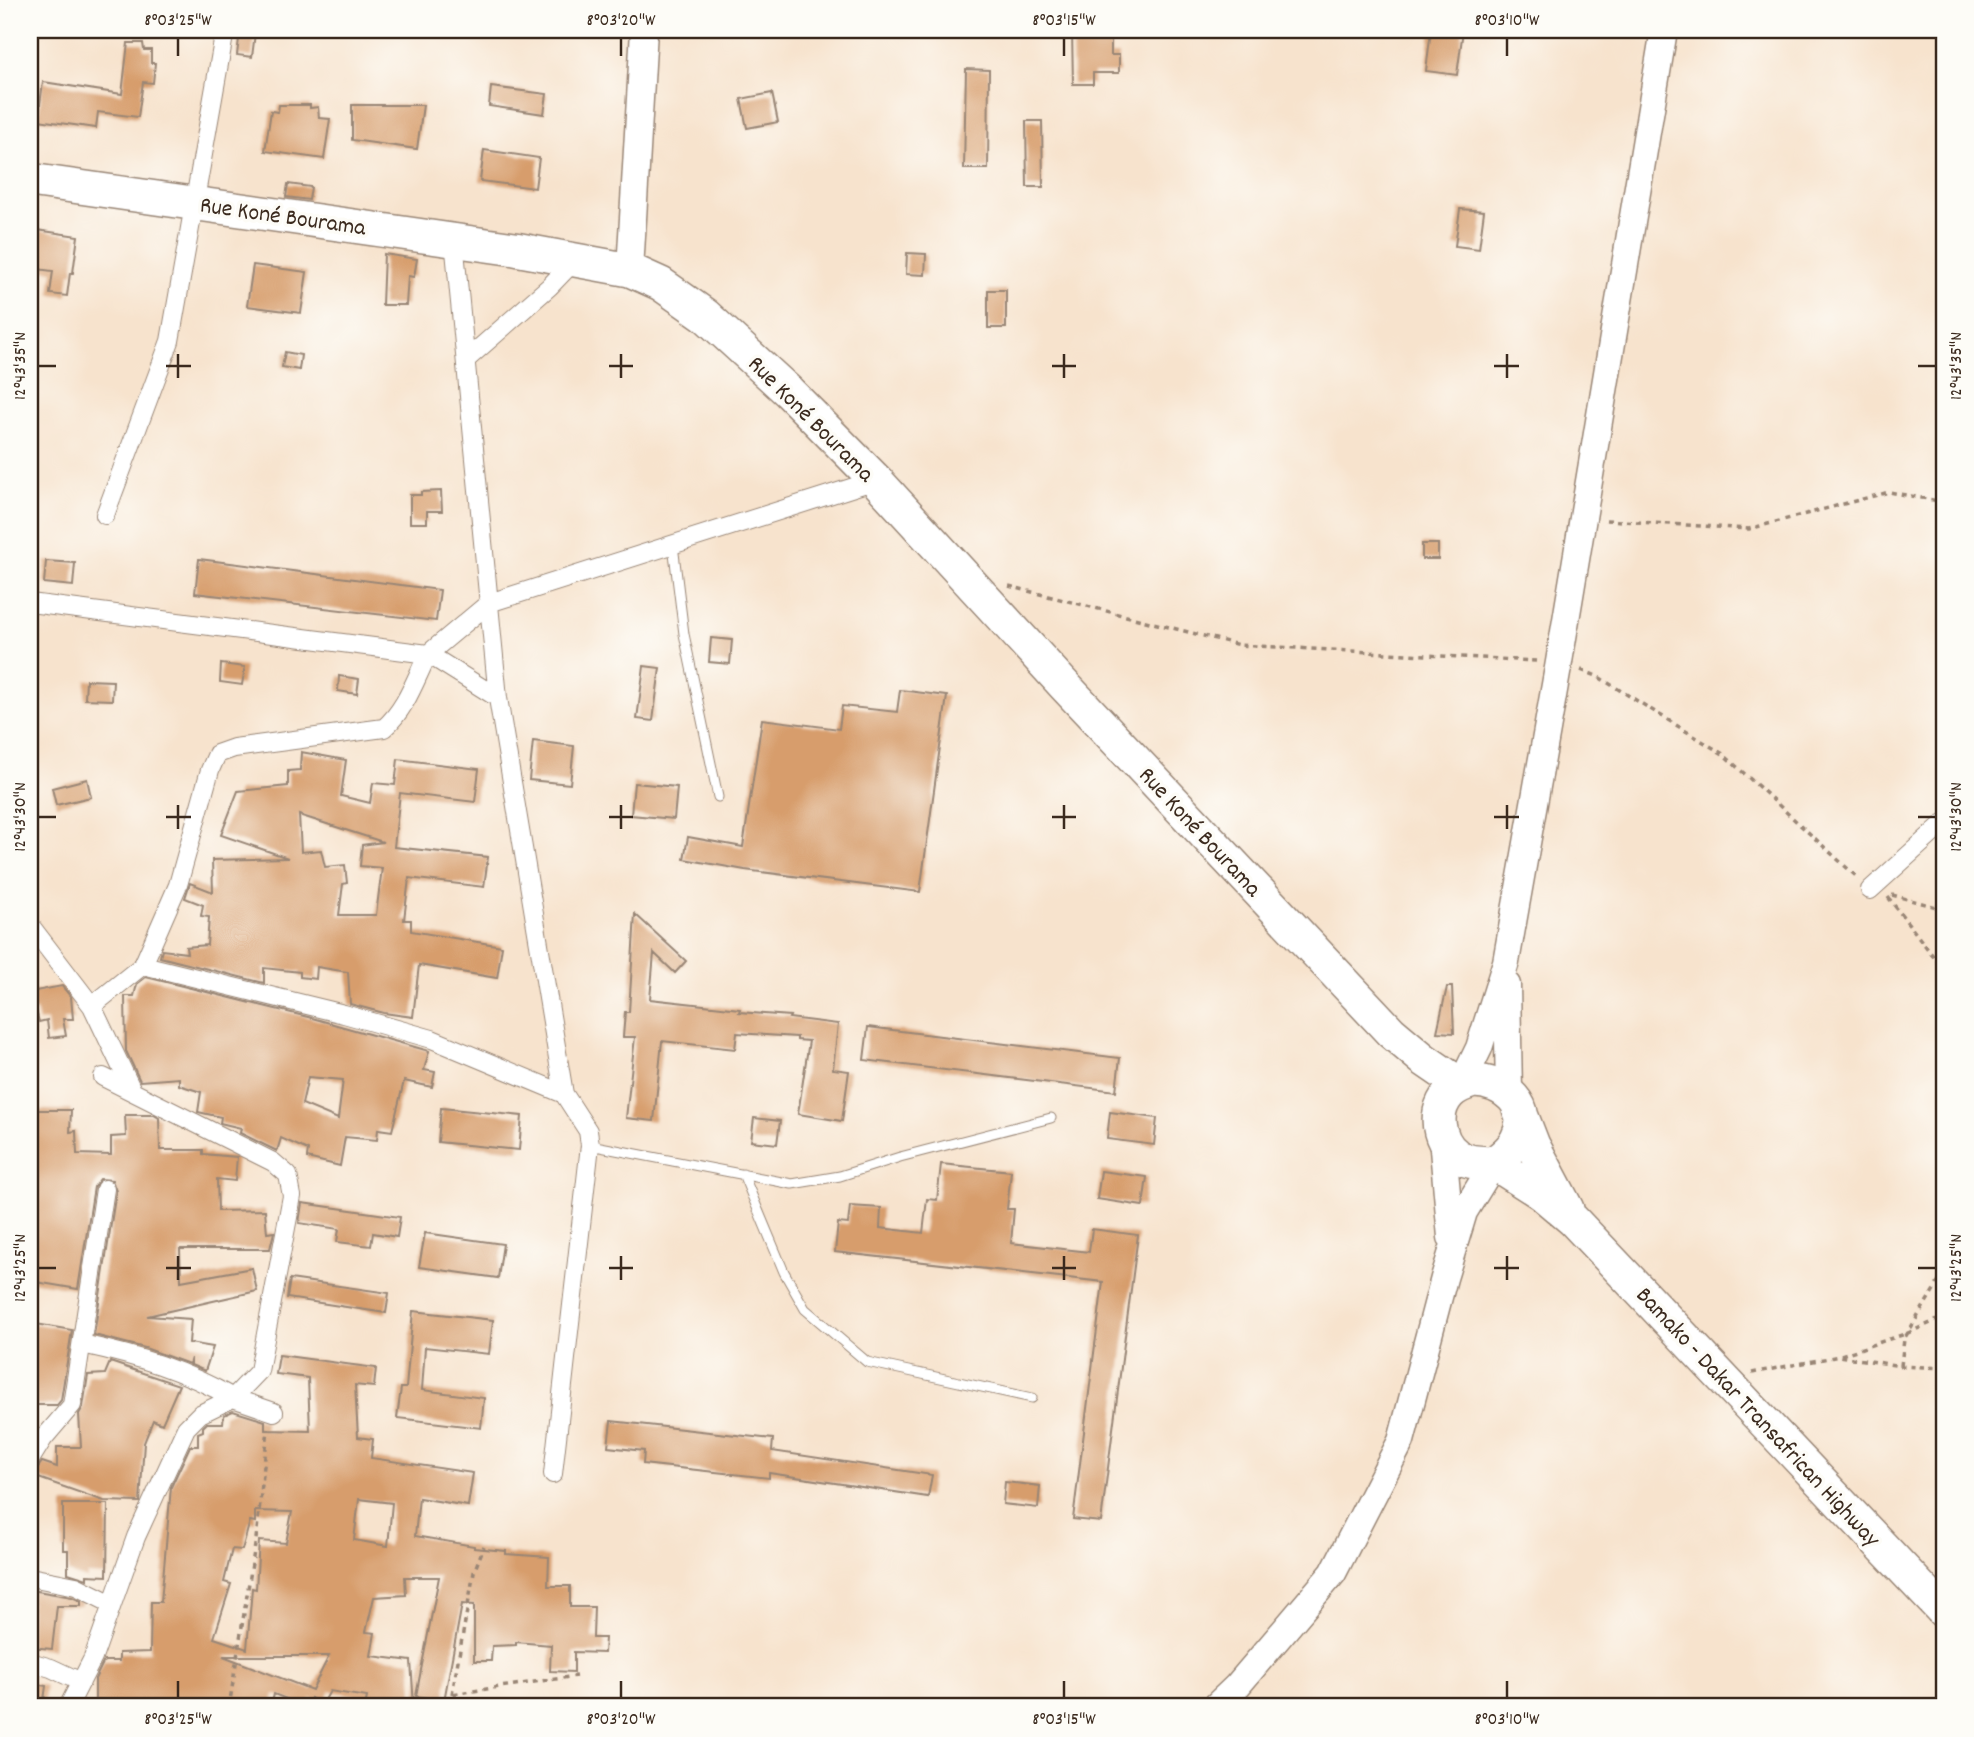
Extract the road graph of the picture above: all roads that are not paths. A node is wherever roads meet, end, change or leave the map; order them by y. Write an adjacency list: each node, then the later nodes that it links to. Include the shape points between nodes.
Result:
1 (225, 30): 5 (street)
2 (644, 30): 8 (main road)
3 (1664, 30): 21 (main road)
4 (30, 180): 5 (highway, Rue Koné Bourama)
5 (195, 202): 6 (highway, Rue Koné Bourama); 11 (street, via 170,341)
6 (454, 240): 7 (highway, Rue Koné Bourama); 9 (street)
7 (575, 260): 8 (highway, Rue Koné Bourama); 9 (street)
8 (630, 270): 10 (highway, Rue Koné Bourama, via 705,315)
9 (467, 359): 14 (street)
10 (876, 480): 12 (street); 24 (highway, Rue Koné Bourama)
11 (105, 515)
12 (673, 545): 14 (street); 17 (lane, via 684,634)
13 (30, 603): 15 (street)
14 (489, 603): 15 (street); 16 (street)
15 (428, 654): 16 (street); 22 (street, via 402,708 384,728 217,754 178,885)
16 (498, 698): 28 (street)
17 (718, 797)
18 (1944, 823): 19 (street)
19 (1870, 890)
20 (30, 925): 23 (street)
21 (1506, 962): 26 (main road, via 1479,1048); 29 (main road)
22 (143, 965): 23 (street); 28 (street, via 432,1039)
23 (92, 1006): 27 (street)
24 (1391, 1032): 26 (highway, Rue Koné Bourama); 31 (highway, Rue Koné Bourama, via 1424,1091)
25 (103, 1077): 27 (street)
26 (1461, 1085): 29 (highway, via 1486,1081 1499,1085); 31 (highway, via 1448,1094 1441,1108)
27 (132, 1093): 39 (street, via 273,1162 288,1175 292,1196 259,1371)
28 (564, 1094): 32 (street, via 588,1131)
29 (1513, 1098): 33 (highway, via 1522,1120 1518,1137 1509,1152); 36 (highway, Bamako - Dakar Transafrican Highway)
30 (1051, 1118): 34 (lane, via 840,1176 792,1184)
31 (1442, 1138): 33 (highway, via 1464,1159); 37 (main road)
32 (590, 1145): 34 (lane); 43 (street)
33 (1494, 1163): 36 (highway, Bamako - Dakar Transafrican Highway); 37 (main road, via 1464,1212)
34 (743, 1174): 40 (lane, via 784,1272 805,1309 867,1362)
35 (105, 1189): 38 (street)
36 (1573, 1220): 46 (highway, Bamako - Dakar Transafrican Highway)
37 (1452, 1250): 50 (main road, via 1401,1441 1339,1561)
38 (82, 1344): 39 (street, via 200,1379); 42 (street, via 72,1405)
39 (233, 1398): 41 (street); 45 (street, via 200,1414 186,1428 136,1537)
40 (1032, 1398)
41 (274, 1412)
42 (30, 1460)
43 (553, 1474)
44 (30, 1577): 45 (street, via 76,1586)
45 (112, 1604): 48 (street)
46 (1944, 1612)
47 (30, 1662): 48 (street)
48 (81, 1682): 49 (street)
49 (68, 1707)
50 (1215, 1707)

